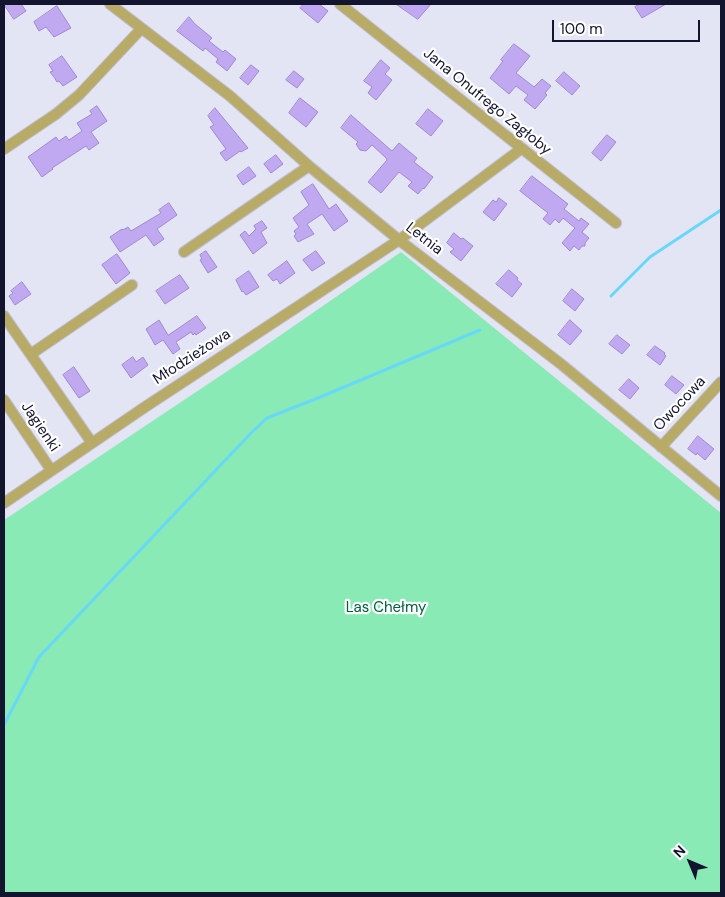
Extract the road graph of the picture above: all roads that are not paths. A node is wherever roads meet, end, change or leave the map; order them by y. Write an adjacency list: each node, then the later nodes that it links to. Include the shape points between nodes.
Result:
1 (110, 4): 3 (street, Letnia)
2 (340, 4): 5 (street, Jana Onufrego Zagłoby)
3 (140, 29): 4 (street, via 80,95); 6 (street, Letnia, via 230,96)
4 (4, 149)
5 (522, 149): 7 (street, Jana Onufrego Zagłoby); 8 (street, Młodzieżowa)
6 (309, 166): 8 (street, Letnia); 9 (street)
7 (616, 224)
8 (399, 240): 15 (street, Młodzieżowa); 16 (street, Letnia, via 561,364)
9 (184, 252)
10 (132, 285): 12 (street)
11 (4, 316): 12 (street)
12 (31, 354): 15 (street)
13 (721, 382): 16 (street, Owocowa)
14 (4, 400): 17 (street, Jagienki)
15 (92, 443): 17 (street, Młodzieżowa)
16 (661, 447): 18 (street, Letnia)
17 (51, 470): 19 (street, Młodzieżowa)
18 (721, 496)
19 (4, 503)

